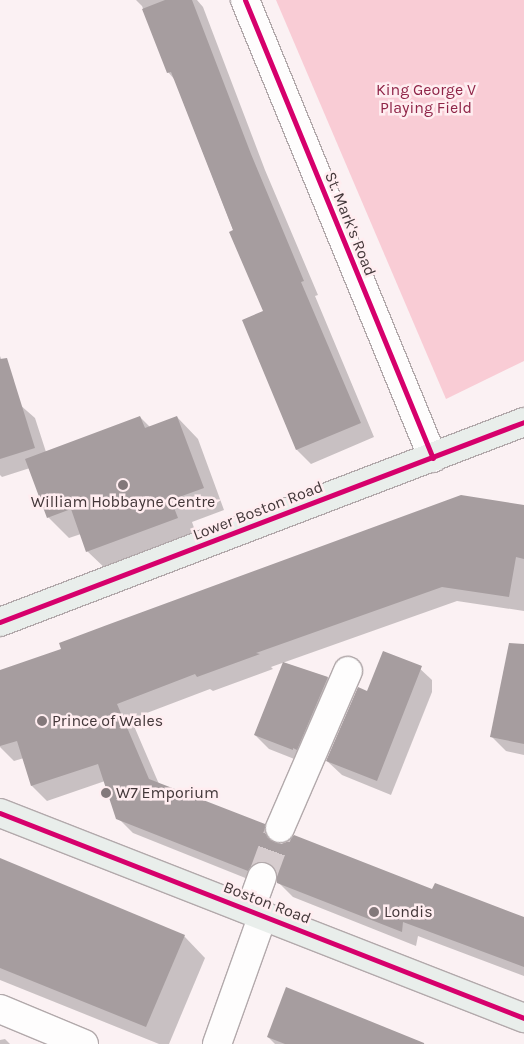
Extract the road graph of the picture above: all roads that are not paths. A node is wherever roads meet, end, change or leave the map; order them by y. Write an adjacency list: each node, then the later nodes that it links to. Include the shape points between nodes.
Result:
1 (245, 0): 3 (street, St. Mark's Road)
2 (524, 422): 3 (main road, Lower Boston Road)
3 (433, 458): 4 (main road, Lower Boston Road)
4 (0, 622)
5 (348, 671): 7 (street)
6 (0, 813): 9 (main road, Boston Road)
7 (280, 828)
8 (262, 877): 9 (street)
9 (256, 913): 11 (main road, Boston Road); 13 (street)
10 (0, 1009): 12 (street)
11 (524, 1018)
12 (84, 1044)
13 (217, 1044)

